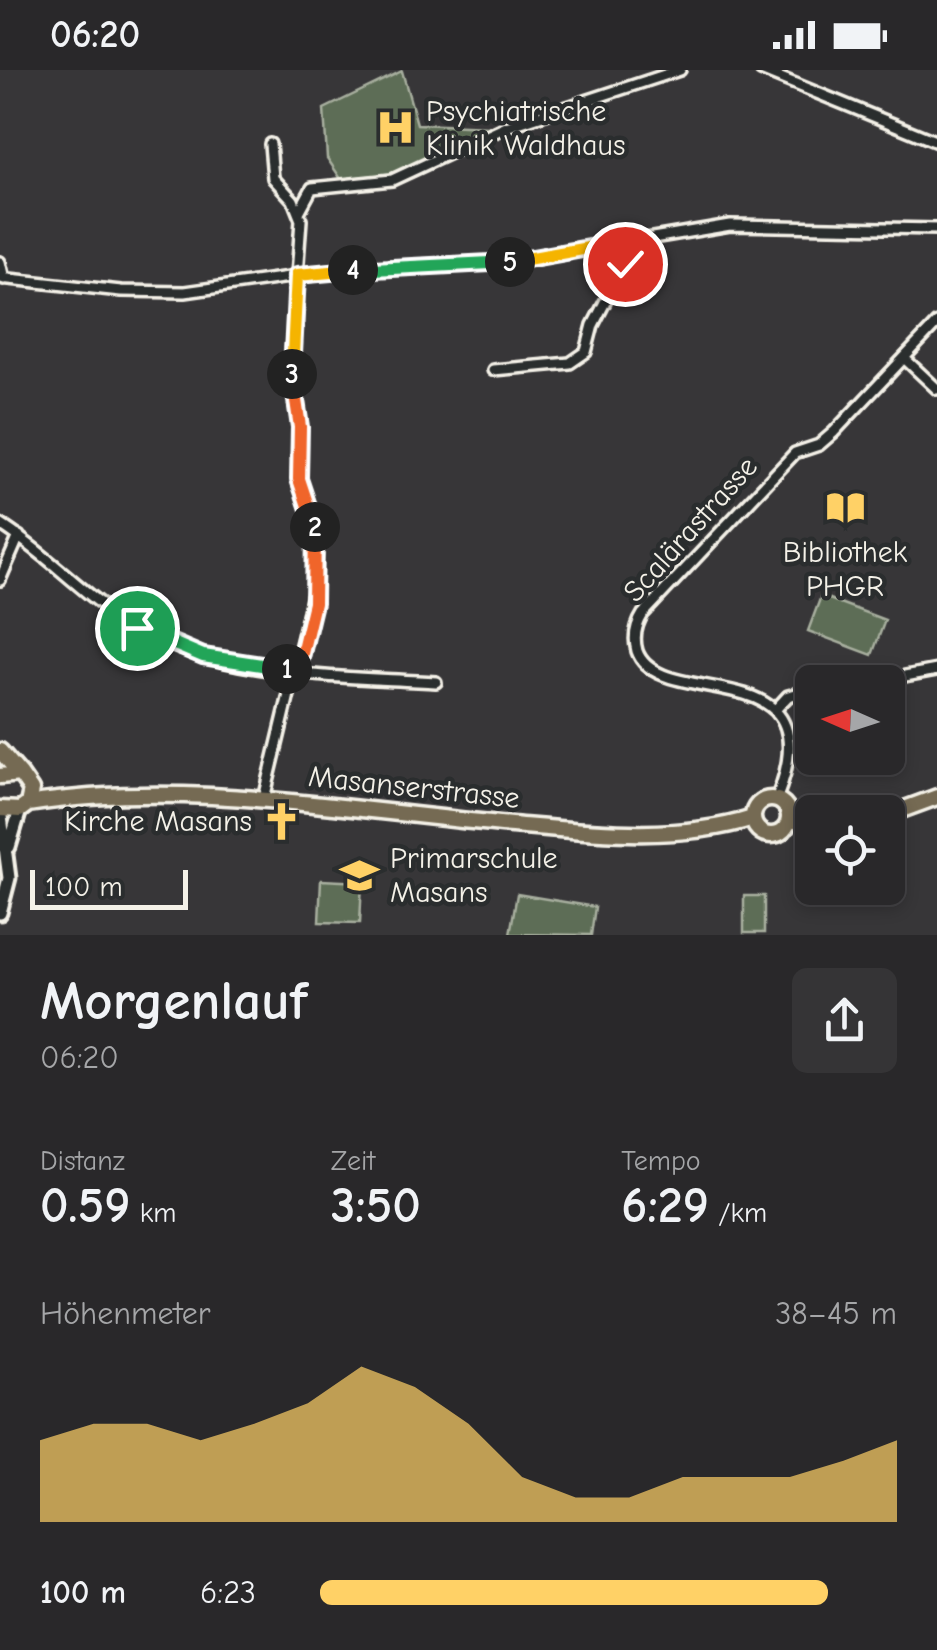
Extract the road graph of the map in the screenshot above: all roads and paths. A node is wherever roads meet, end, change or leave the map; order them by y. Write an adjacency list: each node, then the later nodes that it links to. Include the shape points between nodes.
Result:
1 (680, 70): 5 (street, via 506,127 406,175 312,188)
2 (761, 70): 3 (street)
3 (937, 142)
4 (270, 144): 5 (street, via 273,178)
5 (299, 212): 9 (street)
6 (937, 229): 7 (street, via 753,224)
7 (622, 242): 9 (street, via 510,262); 13 (street, via 625,264 579,359)
8 (0, 262): 10 (street)
9 (297, 275): 10 (street, via 170,292); 18 (street, via 290,354 299,479 318,552)
10 (2, 279)
11 (937, 324): 12 (street, Scalärastrasse)
12 (904, 358): 14 (street); 23 (street, Scalärastrasse, via 834,432 795,453 636,629 638,655 656,672 753,696)
13 (493, 370)
14 (937, 389)
15 (0, 524): 16 (street)
16 (19, 536): 17 (street); 18 (street, via 106,608 169,644 235,663)
17 (0, 580)
18 (298, 670): 21 (street); 30 (street)
19 (937, 670): 20 (street)
20 (905, 676)
21 (436, 682)
22 (795, 694): 23 (street)
23 (775, 710): 31 (street, via 786,740)
24 (0, 751): 27 (main road)
25 (0, 765): 26 (main road)
26 (0, 775): 27 (main road)
27 (25, 780): 28 (main road, Masanserstrasse); 32 (main road)
28 (66, 795): 30 (main road, Masanserstrasse); 32 (main road, Masanserstrasse)
29 (937, 797): 34 (main road)
30 (264, 800): 35 (main road, Masanserstrasse, via 560,829 701,830)
31 (776, 800): 35 (main road, via 760,803); 36 (main road)
32 (24, 807): 33 (main road, Masanserstrasse); 38 (street)
33 (0, 809): 38 (street)
34 (905, 809)
35 (754, 818): 36 (main road, via 768,835 779,834)
36 (789, 820): 37 (main road)
37 (795, 821)
38 (4, 847): 39 (street, via 8,892)
39 (0, 912)

